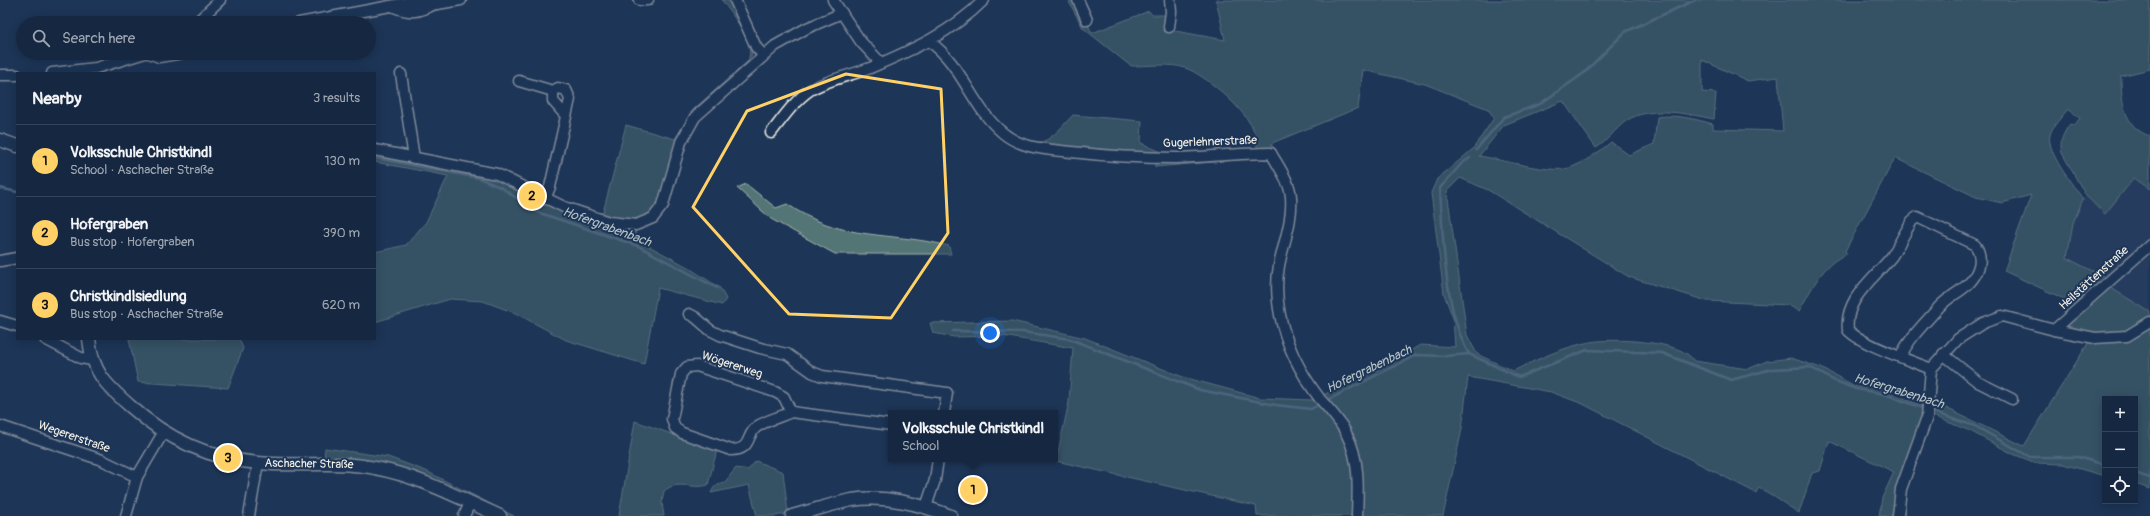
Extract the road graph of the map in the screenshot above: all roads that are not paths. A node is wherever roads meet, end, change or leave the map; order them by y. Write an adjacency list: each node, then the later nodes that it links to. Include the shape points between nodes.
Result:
1 (220, 0): 11 (street)
2 (461, 0): 12 (street, via 437,4 419,11 410,12 394,7)
3 (639, 0): 4 (street)
4 (648, 0)
5 (734, 0): 16 (street, via 756,47)
6 (833, 0): 10 (street)
7 (984, 0): 15 (street, via 965,18)
8 (1078, 0): 13 (street)
9 (1170, 0): 14 (street)
10 (842, 13): 16 (street, via 790,36); 18 (street, via 861,42)
11 (203, 16)
12 (331, 16)
13 (1087, 20)
14 (1169, 27)
15 (930, 42): 18 (street); 63 (street, Gugerlehnerstraße, via 948,56 991,122 1010,138 1029,147 1178,158 1271,153 1291,197 1288,231 1278,267 1277,291 1280,314 1286,339 1296,361 1340,423 1352,446 1357,477)
16 (763, 55): 31 (street, via 695,117 676,156 663,205 653,218 636,225 616,224)
17 (122, 60): 19 (street, via 96,68)
18 (880, 62): 26 (street, via 808,92)
19 (61, 72)
20 (401, 74): 30 (street)
21 (16, 75): 22 (street)
22 (0, 76)
23 (519, 81): 24 (street)
24 (553, 91): 25 (street, via 553,101); 25 (street, via 562,88 569,94)
25 (566, 116): 31 (street)
26 (771, 133)
27 (0, 140): 28 (street)
28 (16, 146)
29 (376, 150): 30 (street)
30 (414, 158): 31 (street, via 498,174)
31 (545, 199)
32 (2150, 245): 39 (street, Heilstättenstraße)
33 (16, 258): 34 (street)
34 (0, 261)
35 (689, 314): 47 (street, Wögererweg, via 720,335 788,354 812,372 822,376 947,393)
36 (0, 320): 38 (street)
37 (2150, 322): 39 (street, via 2127,336 2095,338)
38 (16, 326)
39 (2054, 330): 42 (street, via 2013,317 1996,317 1976,327)
40 (47, 340): 44 (street, via 81,358)
41 (89, 340): 44 (street)
42 (1943, 354): 45 (street); 46 (street, via 1978,382)
43 (1901, 356): 43 (street, via 1855,337 1848,330 1848,326 1856,296 1892,255 1917,217 1975,245 1980,254 1980,261 1970,283 1940,306 1907,345); 45 (street)
44 (92, 360): 51 (street, Aschacher Straße, via 100,375 120,397)
45 (1931, 369): 64 (street, via 1927,417 1901,489)
46 (2012, 399)
47 (944, 410)
48 (791, 412): 48 (street, Wögererweg, via 784,397 775,392 697,366 687,367 681,374 672,419 675,428 682,433 731,450 739,450 745,446 758,426); 49 (street)
49 (888, 425)
50 (0, 426): 54 (street, Wegererstraße, via 102,460)
51 (163, 433): 53 (street, Aschacher Straße, via 202,451); 54 (street)
52 (938, 462): 56 (street)
53 (258, 463): 55 (street, Aschacher Straße, via 329,463 376,468 409,477); 58 (street)
54 (137, 477): 57 (street)
55 (470, 503): 59 (street); 60 (street, Aschacher Straße)
56 (926, 507): 61 (street, via 865,499 839,503); 62 (street)
57 (126, 516)
58 (250, 516)
59 (464, 516)
60 (500, 516)
61 (792, 516)
62 (951, 516)
63 (1357, 516)
64 (1898, 516)

